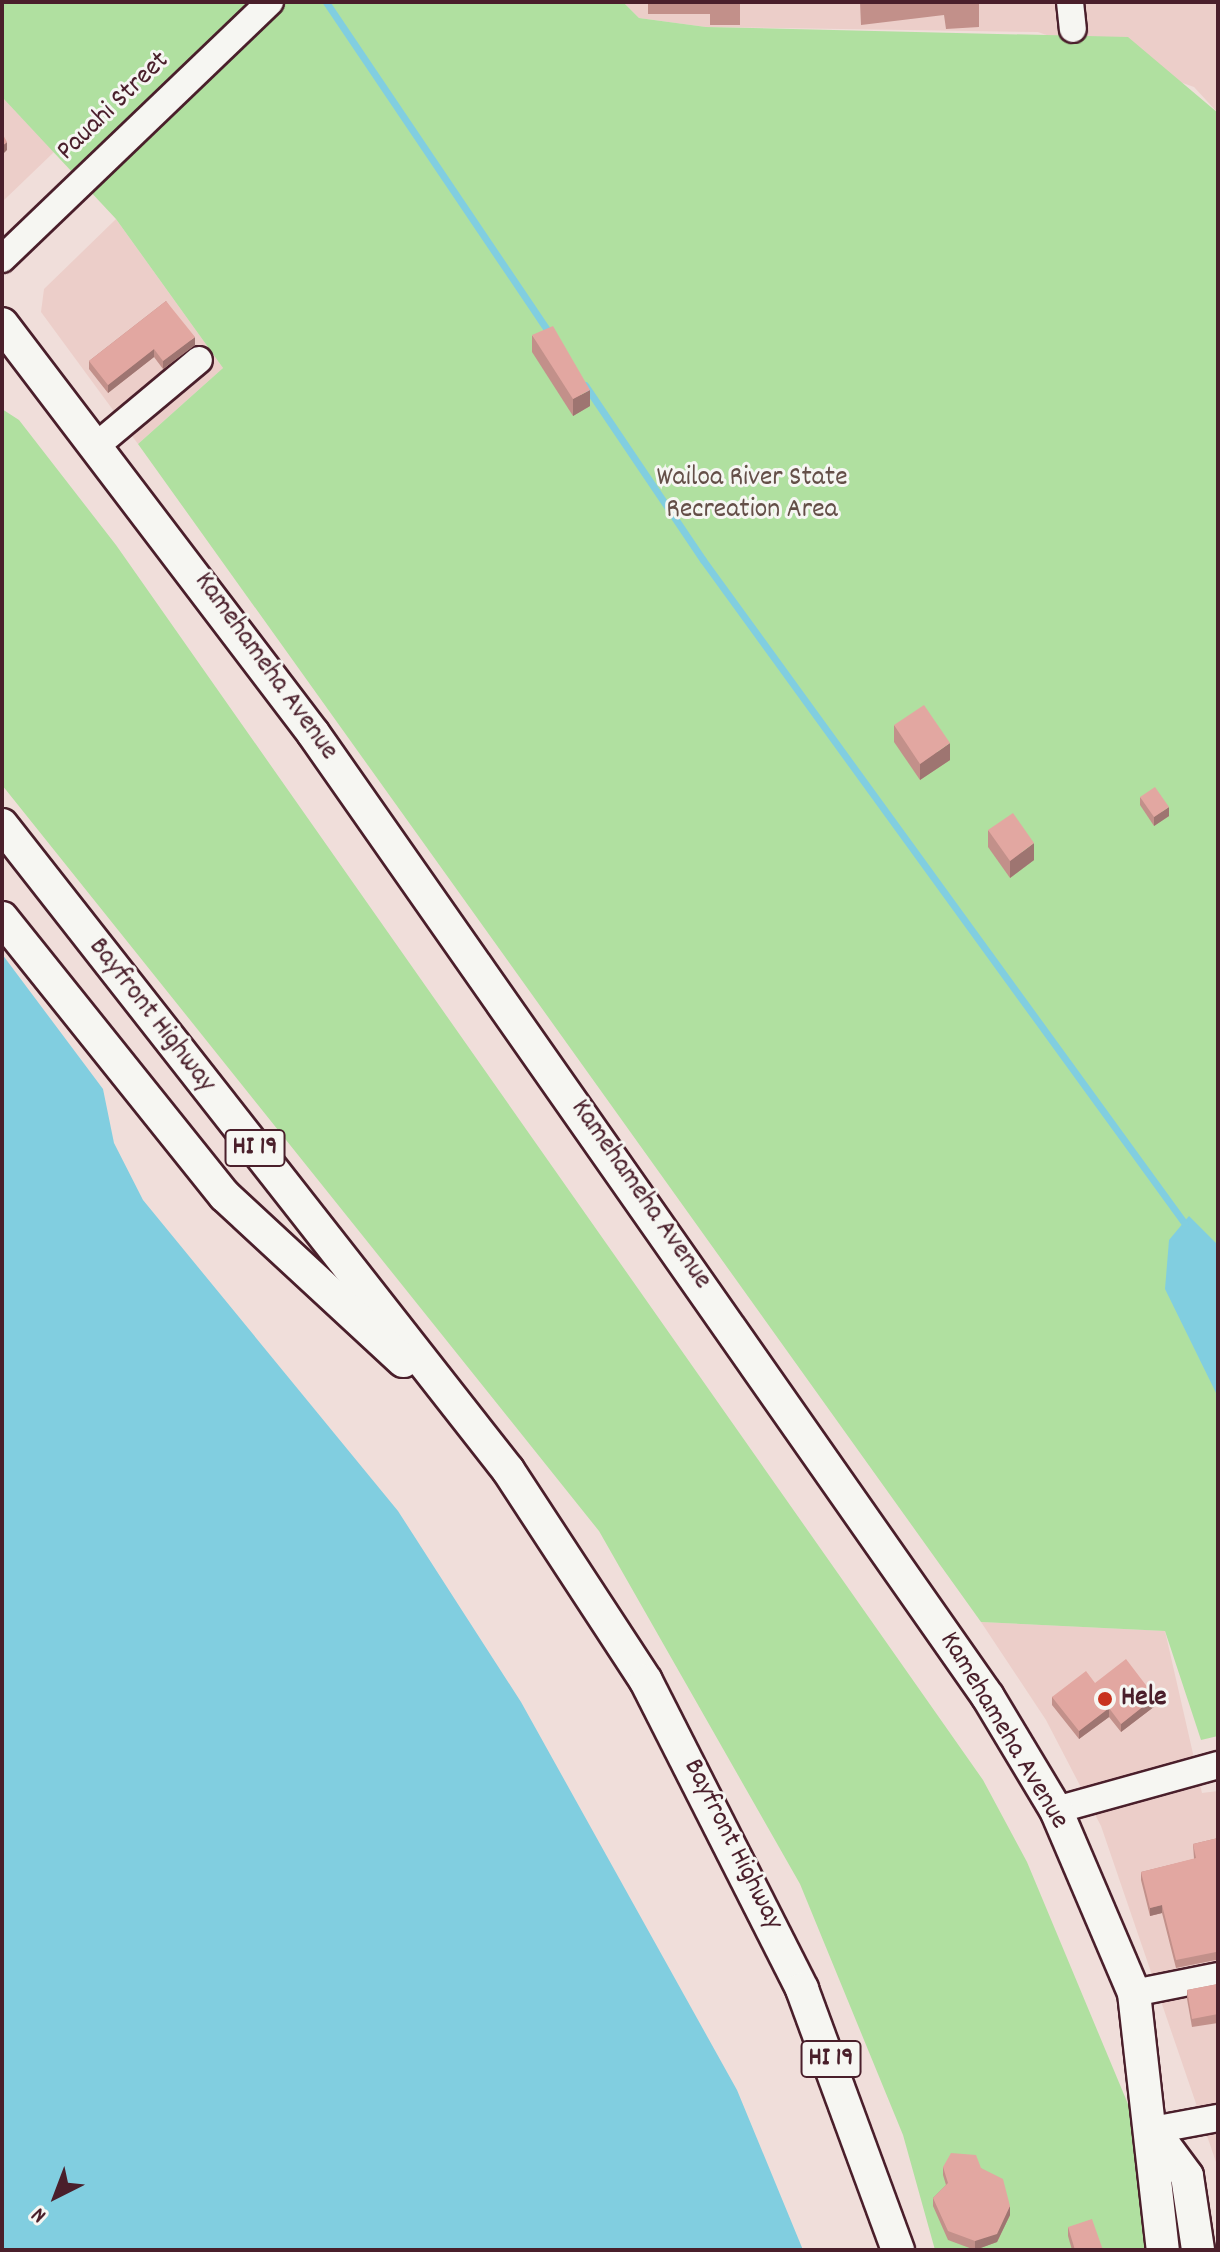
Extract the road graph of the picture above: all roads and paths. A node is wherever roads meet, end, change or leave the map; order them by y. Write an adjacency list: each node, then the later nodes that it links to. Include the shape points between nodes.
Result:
1 (1070, 2): 3 (street)
2 (264, 8): 4 (street, Pauahi Street)
3 (1073, 29)
4 (2, 259)
5 (2, 324): 7 (main road, Kamehameha Avenue)
6 (199, 360): 7 (street)
7 (96, 446): 12 (main road, Kamehameha Avenue, via 313,733 765,1373 988,1697)
8 (2, 825): 10 (main road, Bayfront Highway / HI 19)
9 (2, 918): 10 (main road, Bayfront Highway / HI 19, via 225,1196)
10 (508, 1470): 17 (main road, Bayfront Highway / HI 19, via 646,1681 749,1873 824,2039)
11 (1218, 1765): 12 (street)
12 (1056, 1810): 14 (main road, Kamehameha Avenue)
13 (1218, 1976): 14 (street)
14 (1134, 1993): 16 (main road, Kamehameha Avenue)
15 (1218, 2118): 16 (street)
16 (1153, 2130): 18 (main road, Kamehameha Avenue); 19 (main road, Kamehameha Avenue, via 1187,2176)
17 (898, 2250)
18 (1163, 2250)
19 (1198, 2250)

